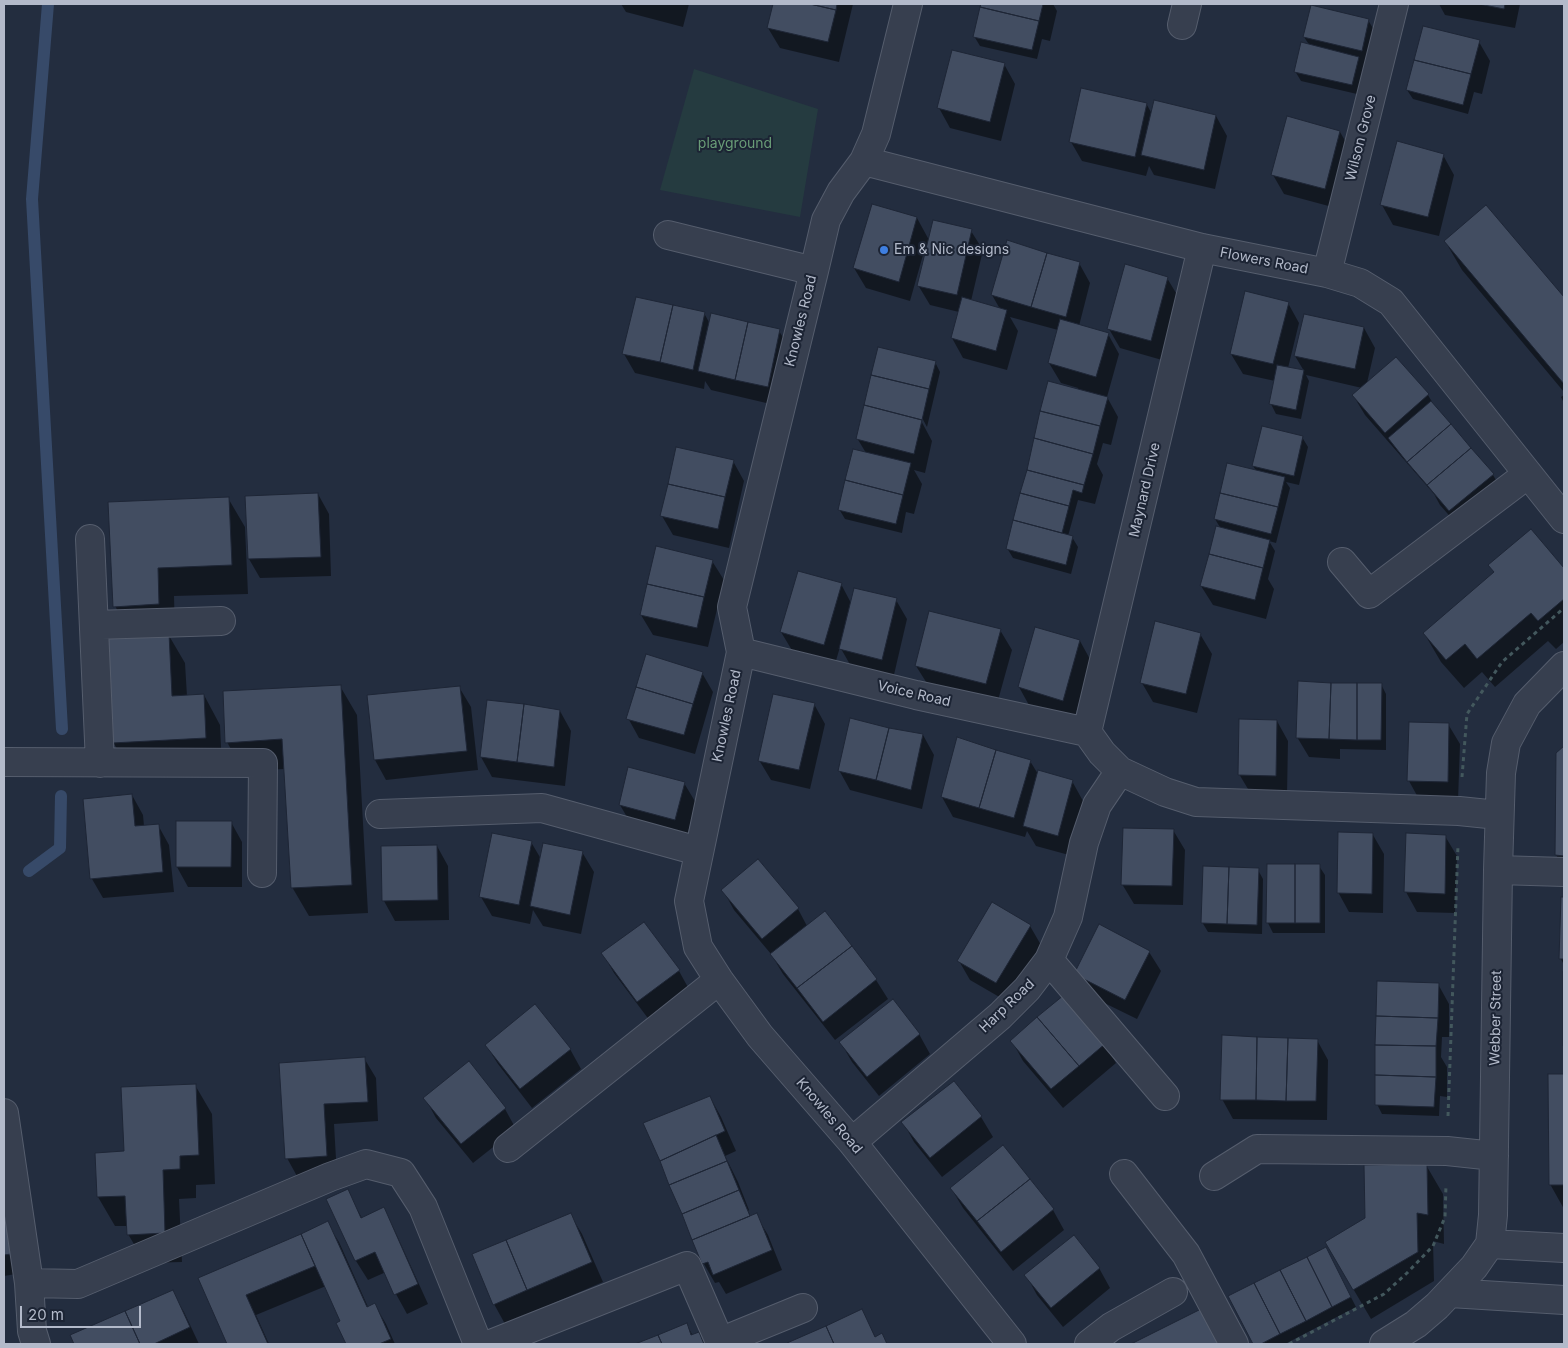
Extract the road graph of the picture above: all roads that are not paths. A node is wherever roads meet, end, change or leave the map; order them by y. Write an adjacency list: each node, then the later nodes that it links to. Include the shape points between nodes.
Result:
1 (908, 4): 3 (street, Knowles Road, via 876,134)
2 (1394, 4): 7 (street, Wilson Grove)
3 (864, 161): 5 (street, Flowers Road); 6 (street, Knowles Road, via 841,192 826,220)
4 (668, 235): 6 (street)
5 (1202, 248): 7 (street, Flowers Road); 16 (street, Maynard Drive)
6 (814, 271): 14 (street, Knowles Road, via 732,607)
7 (1327, 273): 8 (street, Flowers Road, via 1360,282 1391,302)
8 (1528, 474): 9 (street, Flowers Road); 11 (street, via 1369,594)
9 (1564, 519)
10 (90, 539): 13 (street)
11 (1342, 562)
12 (221, 621): 13 (street)
13 (94, 625): 18 (street)
14 (741, 652): 16 (street, Voice Road); 22 (street, Knowles Road)
15 (1564, 666): 21 (street, Webber Street, via 1527,704 1506,743 1500,773)
16 (1087, 732): 19 (street)
17 (4, 762): 18 (street)
18 (100, 763): 25 (street, via 263,763)
19 (1120, 771): 21 (street, via 1196,802); 26 (street, Harp Road, via 1097,805 1084,844 1068,917)
20 (380, 814): 22 (street, via 542,808)
21 (1498, 815): 23 (street, Webber Street)
22 (698, 851): 27 (street, Knowles Road, via 689,901 698,948)
23 (1498, 870): 24 (street); 32 (street, Webber Street)
24 (1564, 872)
25 (262, 873)
26 (1049, 960): 28 (street); 30 (street, Harp Road, via 1028,989 1000,1016)
27 (719, 980): 30 (street, Knowles Road, via 760,1036); 31 (street)
28 (1165, 1096)
29 (4, 1113): 37 (street)
30 (852, 1142): 45 (street, Knowles Road)
31 (508, 1148)
32 (1494, 1156): 34 (street, via 1447,1151 1257,1149); 35 (street, Webber Street, via 1494,1214)
33 (1124, 1174): 47 (street, via 1186,1254)
34 (1214, 1176)
35 (1490, 1244): 36 (street); 39 (street, Webber Street)
36 (1564, 1248)
37 (29, 1283): 42 (street); 43 (street, via 78,1284 366,1164 401,1173 423,1207)
38 (1173, 1292): 46 (street, via 1111,1327)
39 (1450, 1293): 40 (street); 48 (street, Webber Street, via 1416,1324)
40 (1564, 1300)
41 (803, 1308): 44 (street, via 720,1342 687,1266)
42 (36, 1344)
43 (478, 1344)
44 (491, 1344)
45 (1012, 1344)
46 (1089, 1344)
47 (1234, 1344)
48 (1384, 1344)

